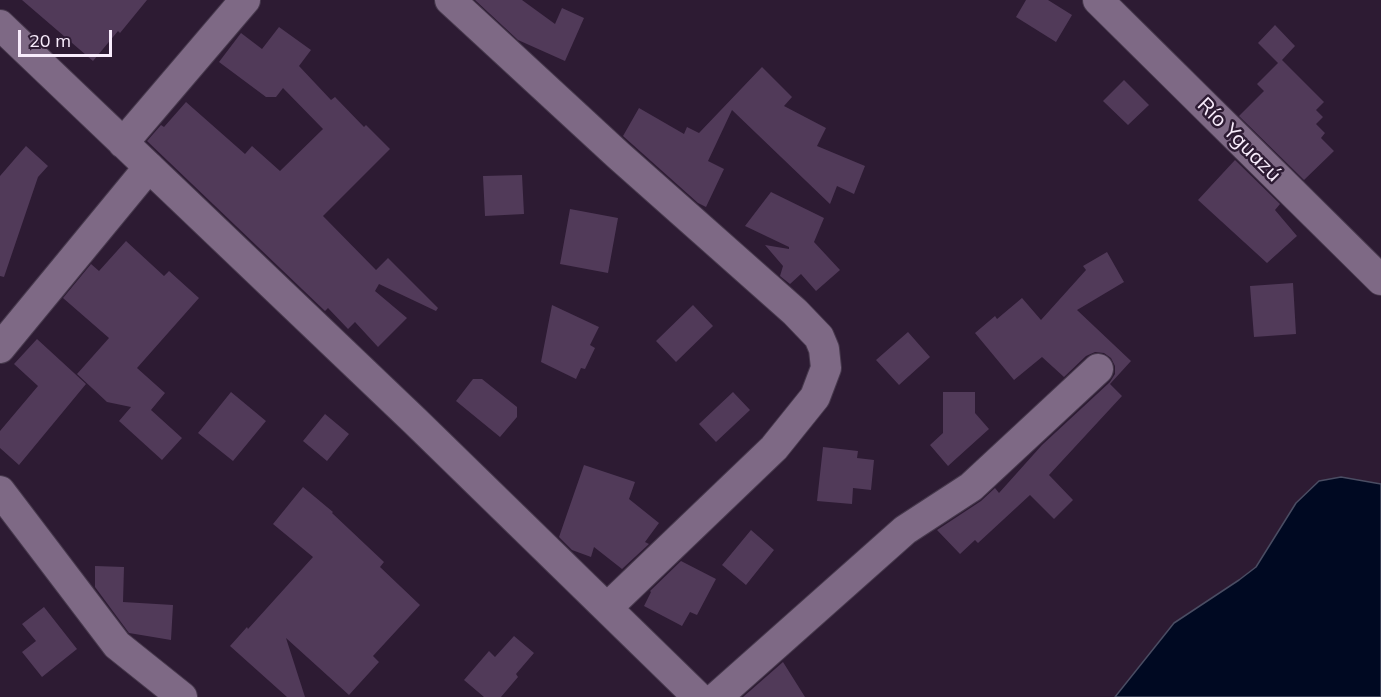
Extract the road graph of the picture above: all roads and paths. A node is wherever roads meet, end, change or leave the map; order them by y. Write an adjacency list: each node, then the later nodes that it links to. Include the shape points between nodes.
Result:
1 (245, 0): 5 (street)
2 (450, 0): 11 (street, via 795,312 819,337 824,349 826,368 815,397 774,448)
3 (1098, 0): 7 (street, Río Yguazú)
4 (0, 25): 5 (street)
5 (123, 143): 6 (street)
6 (149, 167): 8 (street); 11 (street)
7 (1381, 280)
8 (0, 348)
9 (1098, 369): 14 (street, via 971,487 905,530)
10 (0, 490): 12 (street, via 117,645)
11 (607, 608): 13 (street)
12 (182, 697)
13 (698, 697)
14 (717, 697)

